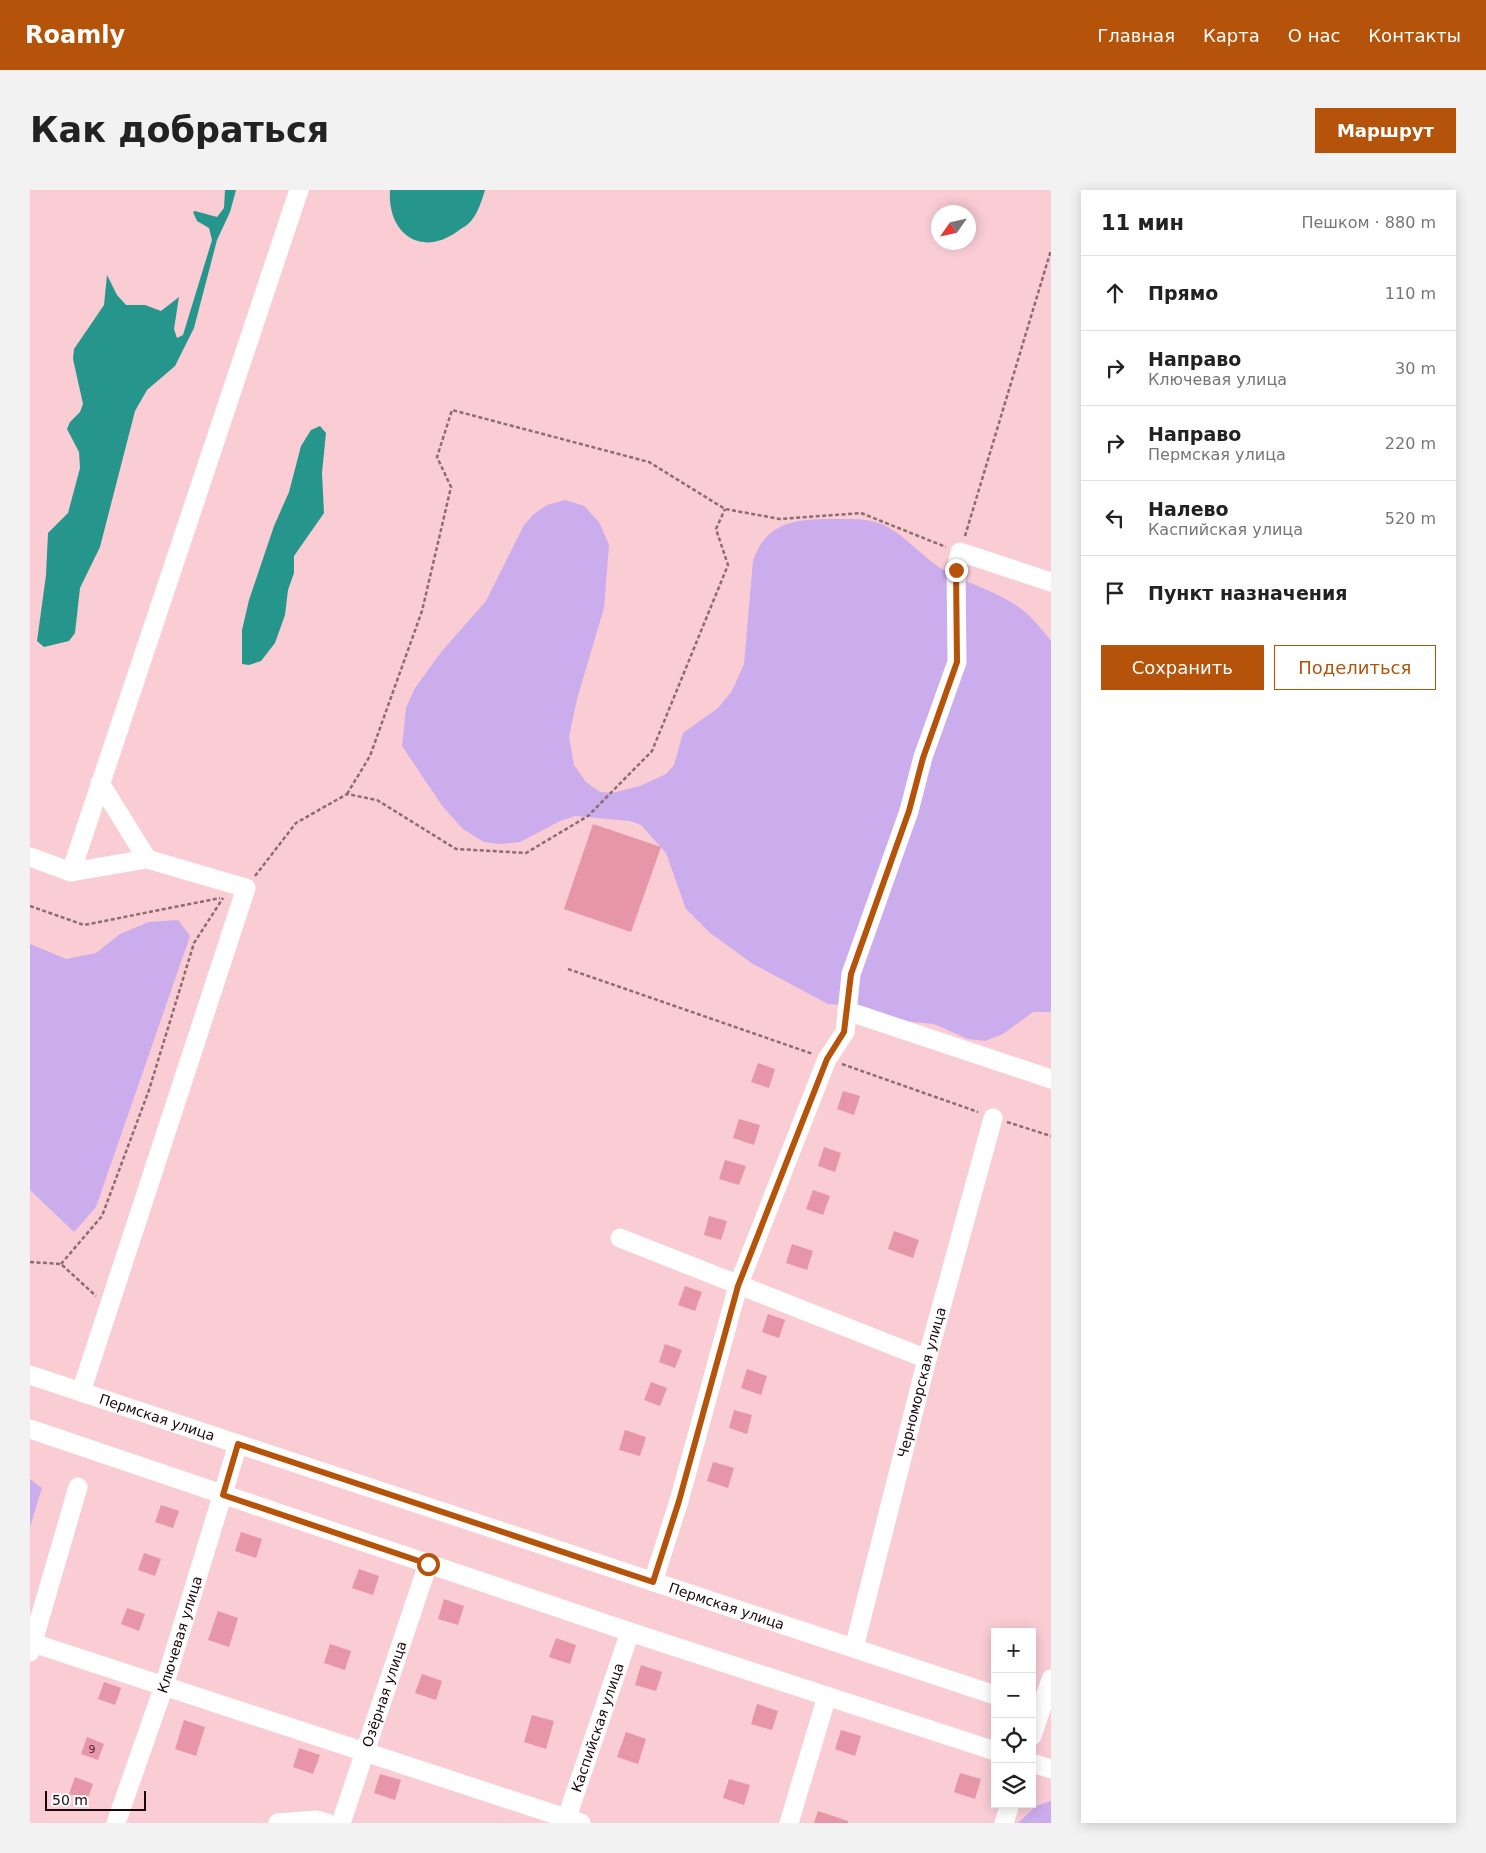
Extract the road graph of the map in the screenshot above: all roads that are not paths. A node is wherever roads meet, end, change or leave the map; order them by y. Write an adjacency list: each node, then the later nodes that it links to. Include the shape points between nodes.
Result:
1 (299, 190): 3 (street)
2 (1051, 582): 7 (street, via 960,552 956,570 957,662 851,974)
3 (100, 783): 5 (street); 6 (street)
4 (30, 857): 6 (street)
5 (147, 859): 6 (street); 14 (street, via 246,888)
6 (71, 872)
7 (847, 1012): 8 (street); 11 (street, via 844,1032 827,1059)
8 (1051, 1079)
9 (993, 1118): 12 (street, Черноморская улица)
10 (620, 1238): 11 (street)
11 (738, 1286): 12 (street); 20 (street, via 679,1501)
12 (927, 1360): 23 (street, Черноморская улица)
13 (30, 1375): 14 (street, Пермская улица)
14 (81, 1392): 16 (street, Пермская улица)
15 (30, 1429): 18 (street)
16 (238, 1444): 18 (street, Ключевая улица); 20 (street, Пермская улица)
17 (78, 1487): 22 (street)
18 (223, 1495): 19 (street); 25 (street, Ключевая улица)
19 (428, 1564): 21 (street); 31 (street, Озёрная улица)
20 (653, 1582): 23 (street, Пермская улица)
21 (630, 1632): 27 (street); 35 (street, Каспийская улица)
22 (31, 1647): 25 (street)
23 (854, 1648): 26 (street, Пермская улица)
24 (1051, 1679): 28 (street)
25 (164, 1686): 31 (street); 36 (street, Ключевая улица)
26 (991, 1694)
27 (827, 1696): 30 (street); 40 (street)
28 (1041, 1710): 29 (street)
29 (1036, 1724)
30 (991, 1749)
31 (366, 1752): 35 (street); 39 (street, Озёрная улица)
32 (1036, 1764): 33 (street)
33 (1051, 1769)
34 (1009, 1808): 41 (street)
35 (571, 1821)
36 (120, 1822)
37 (278, 1823): 38 (street, via 316,1820)
38 (327, 1823)
39 (341, 1823)
40 (788, 1823)
41 (1004, 1823)

